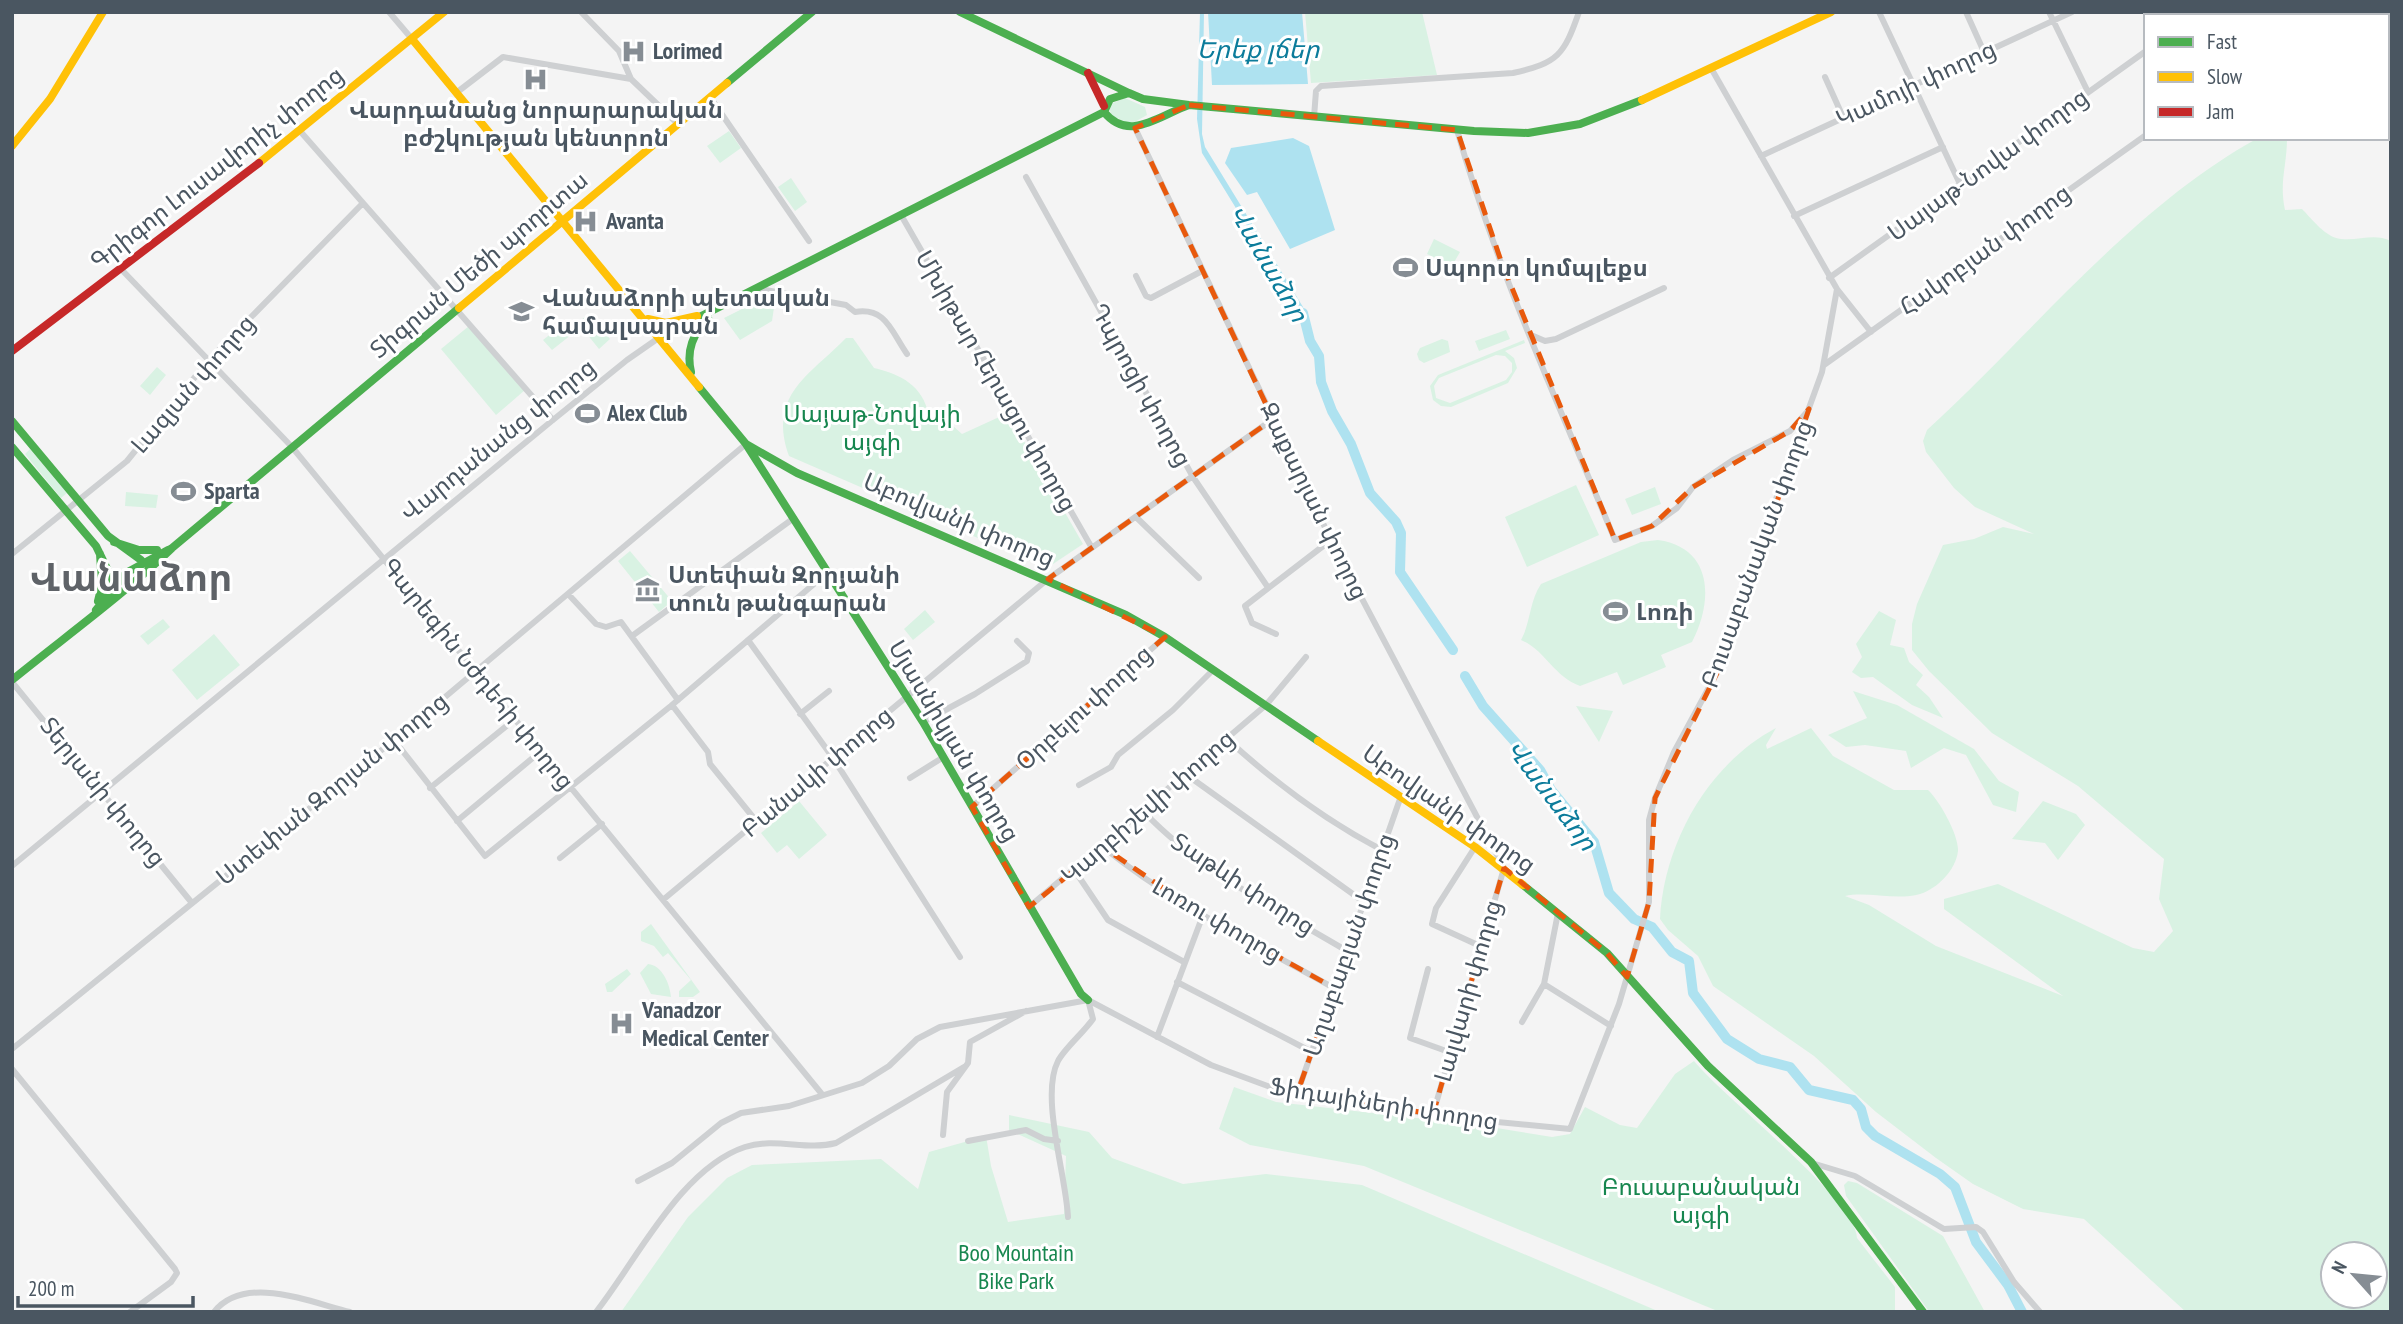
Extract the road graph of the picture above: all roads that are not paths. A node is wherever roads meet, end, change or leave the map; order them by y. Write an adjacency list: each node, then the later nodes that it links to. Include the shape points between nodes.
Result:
1 (103, 12): 37 (main road, via 50,99)
2 (389, 12): 15 (street, Մյասնիկյան փողոց)
3 (444, 12): 15 (main road, Գրիգոր Լուսավորիչ փողոց)
4 (581, 12): 21 (street, via 619,51)
5 (812, 12): 26 (main road, Տիգրան Մեծի պողոտա)
6 (960, 12): 19 (main road)
7 (1579, 12): 30 (street, via 1567,47 1544,66 1513,73 1321,86 1316,91)
8 (1831, 12): 13 (main road)
9 (1879, 12): 22 (street)
10 (1966, 12): 16 (street)
11 (2049, 12): 14 (street)
12 (2072, 12): 14 (street, Կամոյի փողոց)
13 (1814, 16): 18 (main road)
14 (2053, 21): 16 (street, Կամոյի փողոց); 23 (street)
15 (412, 39): 24 (main road, Մյասնիկյան փողոց); 35 (main road, Գրիգոր Լուսավորիչ փողոց)
16 (1984, 52): 22 (street, Կամոյի փողոց)
17 (2144, 52): 23 (street, Սայաթ-Նովա փողոց)
18 (1712, 68): 34 (main road, via 1564,128 1508,134); 39 (street)
19 (1088, 73): 25 (main road); 29 (main road)
20 (1825, 77): 31 (street)
21 (631, 79): 24 (street, via 503,57); 32 (street)
22 (1914, 85): 31 (street, Կամոյի փողոց); 38 (street)
23 (2088, 92): 41 (street, Սայաթ-Նովա փողոց)
24 (456, 93): 45 (main road, Մյասնիկյան փողոց)
25 (1129, 93): 27 (main road); 29 (main road, via 1116,96)
26 (710, 97): 32 (main road, Տիգրան Մեծի պողոտա); 46 (street)
27 (1143, 99): 28 (main road); 33 (main road, via 1150,113)
28 (1189, 105): 30 (main road); 33 (main road)
29 (1104, 109): 33 (main road, via 1116,126); 43 (main road, Վարդանանց փողոց)
30 (1314, 117): 34 (main road)
31 (1843, 117): 39 (street, Կամոյի փողոց)
32 (678, 124): 45 (main road, Տիգրան Մեծի պողոտա)
33 (1139, 127): 48 (street, Զաքարյան փողոց)
34 (1457, 130): 58 (street, via 1477,197)
35 (300, 131): 42 (street); 47 (main road, Գրիգոր Լուսավորիչ փողոց)
36 (2144, 136): 57 (street, Հակոբյան փողոց)
37 (12, 146)
38 (1943, 147): 41 (street); 44 (street)
39 (1761, 156): 44 (street)
40 (1026, 177): 72 (street, Դպրոցի փողոց)
41 (1961, 184): 50 (street, Սայաթ-Նովա փողոց)
42 (363, 203): 54 (street); 62 (street, Լազյան փողոց)
43 (901, 215): 52 (main road, Վարդանանց փողոց); 80 (street, Մխիթար Հերացու փողոց)
44 (1794, 216): 50 (street)
45 (563, 221): 54 (main road, Տիգրան Մեծի պողոտա); 56 (main road, Մյասնիկյան փողոց)
46 (809, 241)
47 (120, 268): 60 (main road, Գրիգոր Լուսավորիչ փողոց); 62 (street, Գարեգին Նժդեհի փողոց)
48 (1202, 271): 49 (street, via 1152,298 1146,296); 67 (street, Զաքարյան փողոց)
49 (1136, 276)
50 (1829, 278): 53 (street)
51 (1664, 288): 58 (street, via 1556,339 1545,341)
52 (760, 289): 55 (main road, Վարդանանց փողոց); 61 (street, via 846,305 855,312 878,313)
53 (1837, 289): 57 (street); 63 (street, Բուսաբանական փողոց)
54 (457, 309): 66 (street); 71 (main road, Տիգրան Մեծի պողոտա)
55 (713, 312): 56 (main road, via 666,323); 59 (main road, Վարդանանց փողոց); 64 (main road, via 690,344)
56 (642, 316): 59 (main road, Մյասնիկյան փողոց)
57 (1871, 332): 63 (street, Հակոբյան փողոց)
58 (1531, 335): 65 (street, via 1615,540 1652,526 1677,509 1693,487 1790,431)
59 (660, 337): 64 (main road, Մյասնիկյան փողոց); 66 (street, Վարդանանց փողոց)
60 (12, 351)
61 (907, 354)
62 (208, 361): 71 (street, Գարեգին Նժդեհի փողոց); 73 (street, Լազյան փողոց, via 127,461)
63 (1824, 365): 65 (street, Բուսաբանական փողոց)
64 (693, 378): 69 (main road, Մյասնիկյան փողոց)
65 (1809, 409): 145 (street, Բուսաբանական փողոց, via 1720,667 1655,798 1650,820 1649,902)
66 (553, 419): 83 (street, Վարդանանց փողոց)
67 (1273, 419): 72 (street, Բանակի փողոց); 77 (street, Զաքարյան փողոց)
68 (12, 421): 73 (main road)
69 (746, 444): 75 (main road, Մյասնիկյան փողոց); 88 (main road, Աբովյանի փողոց, via 797,473); 92 (street, Ստեփան Զորյան փողոց)
70 (12, 447): 74 (main road)
71 (292, 447): 79 (main road, Տիգրան Մեծի պողոտա); 83 (street, Գարեգին Նժդեհի փողոց)
72 (1193, 477): 76 (street, Բանակի փողոց); 90 (street, Դպրոցի փողոց)
73 (79, 501): 74 (street, Լազյան փողոց); 78 (main road)
74 (66, 511): 81 (street, Լազյան փողոց); 82 (main road)
75 (794, 518): 85 (main road, Մյասնիկյան փողոց); 95 (street)
76 (1137, 518): 80 (street, Բանակի փողոց); 87 (street)
77 (1331, 540): 90 (street); 132 (street, Զաքարյան փողոց)
78 (114, 542): 79 (main road, via 139,550); 84 (main road)
79 (172, 548): 84 (main road, Տիգրան Մեծի պողոտա); 86 (main road, Տիգրան Մեծի պողոտա)
80 (1092, 548): 88 (street, Բանակի փողոց)
81 (12, 554)
82 (100, 554): 89 (main road); 93 (main road, via 102,585)
83 (383, 558): 101 (street, Գարեգին Նժդեհի փողոց); 120 (street, Վարդանանց փողոց)
84 (141, 560): 86 (main road, via 149,566); 89 (main road, Տիգրան Մեծի պողոտա)
85 (828, 572): 97 (street); 104 (main road, Մյասնիկյան փողոց)
86 (147, 575): 91 (main road, Տիգրան Մեծի պողոտա)
87 (1199, 578)
88 (1048, 579): 96 (main road, Աբովյանի փողոց); 104 (street, Բանակի փողոց)
89 (114, 583): 91 (main road, via 119,593); 93 (main road, Տիգրան Մեծի պողոտա)
90 (1267, 586): 94 (street, via 1245,606 1252,623)
91 (127, 592): 93 (main road, Տիգրան Մեծի պողոտա)
92 (569, 595): 95 (street, via 596,624 606,627 619,620); 101 (street, Ստեփան Զորյան փողոց)
93 (95, 612): 102 (main road, Տիգրան Մեծի պողոտա)
94 (1276, 635)
95 (632, 636): 105 (street)
96 (1165, 637): 100 (main road, Աբովյանի փողոց); 122 (street, Օրբելու փողոց)
97 (748, 640): 105 (street); 107 (street)
98 (1017, 641): 109 (street, via 1029,653 1027,660)
99 (1306, 657): 106 (street, Կարբիշեվի փողոց)
100 (1213, 670): 106 (main road, Աբովյանի փողոց); 117 (street, via 1118,755 1111,767)
101 (475, 672): 108 (street, Գարեգին Նժդեհի փողոց); 111 (street, Ստեփան Զորյան փողոց)
102 (12, 681): 120 (street, Տերյանի փողոց)
103 (829, 691): 107 (street)
104 (908, 697): 109 (main road, Մյասնիկյան փողոց); 113 (street, Բանակի փողոց)
105 (675, 702): 118 (street); 125 (street, via 708,752 710,764)
106 (1266, 705): 110 (street, Կարբիշեվի փողոց); 121 (main road, Աբովյանի փողոց)
107 (800, 714): 113 (street)
108 (515, 719): 112 (street, Գարեգին Նժդեհի փողոց); 119 (street)
109 (923, 722): 114 (main road, Մյասնիկյան փողոց)
110 (1227, 739): 115 (street, Կարբիշեվի փողոց); 129 (street, via 1357,837)
111 (394, 740): 119 (street); 136 (street, Ստեփան Զորյան փողոց)
112 (541, 751): 118 (street, Գարեգին Նժդեհի փողոց); 124 (street)
113 (833, 758): 125 (street, Բանակի փողոց); 142 (street)
114 (942, 758): 116 (street); 122 (main road, Մյասնիկյան փողոց)
115 (1187, 775): 123 (street, Կարբիշեվի փողոց); 135 (street)
116 (910, 778)
117 (1079, 785)
118 (571, 787): 124 (street, via 485,856); 126 (street, Գարեգին Նժդեհի փողոց)
119 (430, 788): 124 (street)
120 (104, 791): 131 (street, Վարդանանց փողոց); 136 (street, Տերյանի փողոց)
121 (1401, 796): 128 (main road, Աբովյանի փողոց); 129 (street, Աղաբաբյան փողոց)
122 (972, 807): 137 (main road, Մյասնիկյան փողոց)
123 (1144, 812): 127 (street, Կարբիշեվի փողոց); 141 (street, Տաթևի փողոց, via 1205,863)
124 (457, 821)
125 (757, 822): 134 (street, Բանակի փողոց)
126 (602, 824): 130 (street); 134 (street, Գարեգին Նժդեհի փողոց)
127 (1103, 847): 133 (street, Կարբիշեվի փողոց); 139 (street, Լոռու փողոց)
128 (1475, 847): 132 (main road, Աբովյանի փողոց); 140 (street, via 1436,908 1432,925)
129 (1382, 850): 135 (street, Աղաբաբյան փողոց)
130 (560, 858)
131 (12, 866)
132 (1504, 868): 138 (main road, Աբովյանի փողոց); 140 (street, Լալվարի փողոց)
133 (1075, 871): 137 (street, Կարբիշեվի փողոց); 143 (street, via 1108,920)
134 (664, 899): 159 (street, Գարեգին Նժդեհի փողոց)
135 (1364, 902): 141 (street, Աղաբաբյան փողոց)
136 (192, 903): 154 (street, Ստեփան Զորյան փողոց)
137 (1029, 907): 149 (main road, Մյասնիկյան փողոց)
138 (1559, 911): 145 (main road, Աբովյանի փողոց); 147 (street)
139 (1203, 915): 143 (street); 148 (street, Լոռու փողոց)
140 (1480, 946): 156 (street, Լալվարի փողոց)
141 (1347, 951): 148 (street, Աղաբաբյան փողոց)
142 (960, 957)
143 (1184, 962): 146 (street)
144 (1428, 970): 156 (street, via 1410,1038)
145 (1628, 977): 152 (street, Բուսաբանական փողոց); 166 (main road, Աբովյանի փողոց, via 1716,1074)
146 (1177, 982): 153 (street); 155 (street)
147 (1544, 984): 151 (street); 152 (street)
148 (1334, 988): 155 (street, Աղաբաբյան փողոց)
149 (1088, 1000): 150 (street); 153 (street, Ֆիդայիների փողոց); 165 (street, via 1093,1019 1058,1059 1049,1090)
150 (1030, 1008): 157 (street, via 970,1042); 159 (street, via 940,1027 862,1083)
151 (1521, 1022)
152 (1611, 1026): 162 (street, Բուսաբանական փողոց, via 1576,1119)
153 (1157, 1037): 160 (street, Ֆիդայիների փողոց, via 1231,1074)
154 (12, 1049)
155 (1312, 1052): 160 (street, Աղաբաբյան փողոց)
156 (1449, 1052): 161 (street, Լալվարի փողոց)
157 (964, 1067): 163 (street, via 947,1093); 172 (street, via 836,1143 822,1147 766,1143 721,1158 679,1194)
158 (12, 1069): 169 (street, via 176,1269 171,1282)
159 (821, 1093): 167 (street, via 789,1106 741,1113 672,1163)
160 (1297, 1094): 161 (street, Ֆիդայիների փողոց)
161 (1433, 1114): 162 (street, Ֆիդայիների փողոց)
162 (1566, 1131)
163 (943, 1135)
164 (968, 1141): 165 (street, via 1026,1130)
165 (1058, 1142): 168 (street)
166 (1811, 1162): 173 (main road); 174 (street, Աբովյանի փողոց, via 1855,1176 1934,1224 1976,1227)
167 (638, 1181)
168 (1068, 1217)
169 (130, 1312)
170 (214, 1312): 171 (street, via 229,1298 265,1293)
171 (350, 1312)
172 (596, 1312)
173 (1923, 1312)
174 (2039, 1312)

